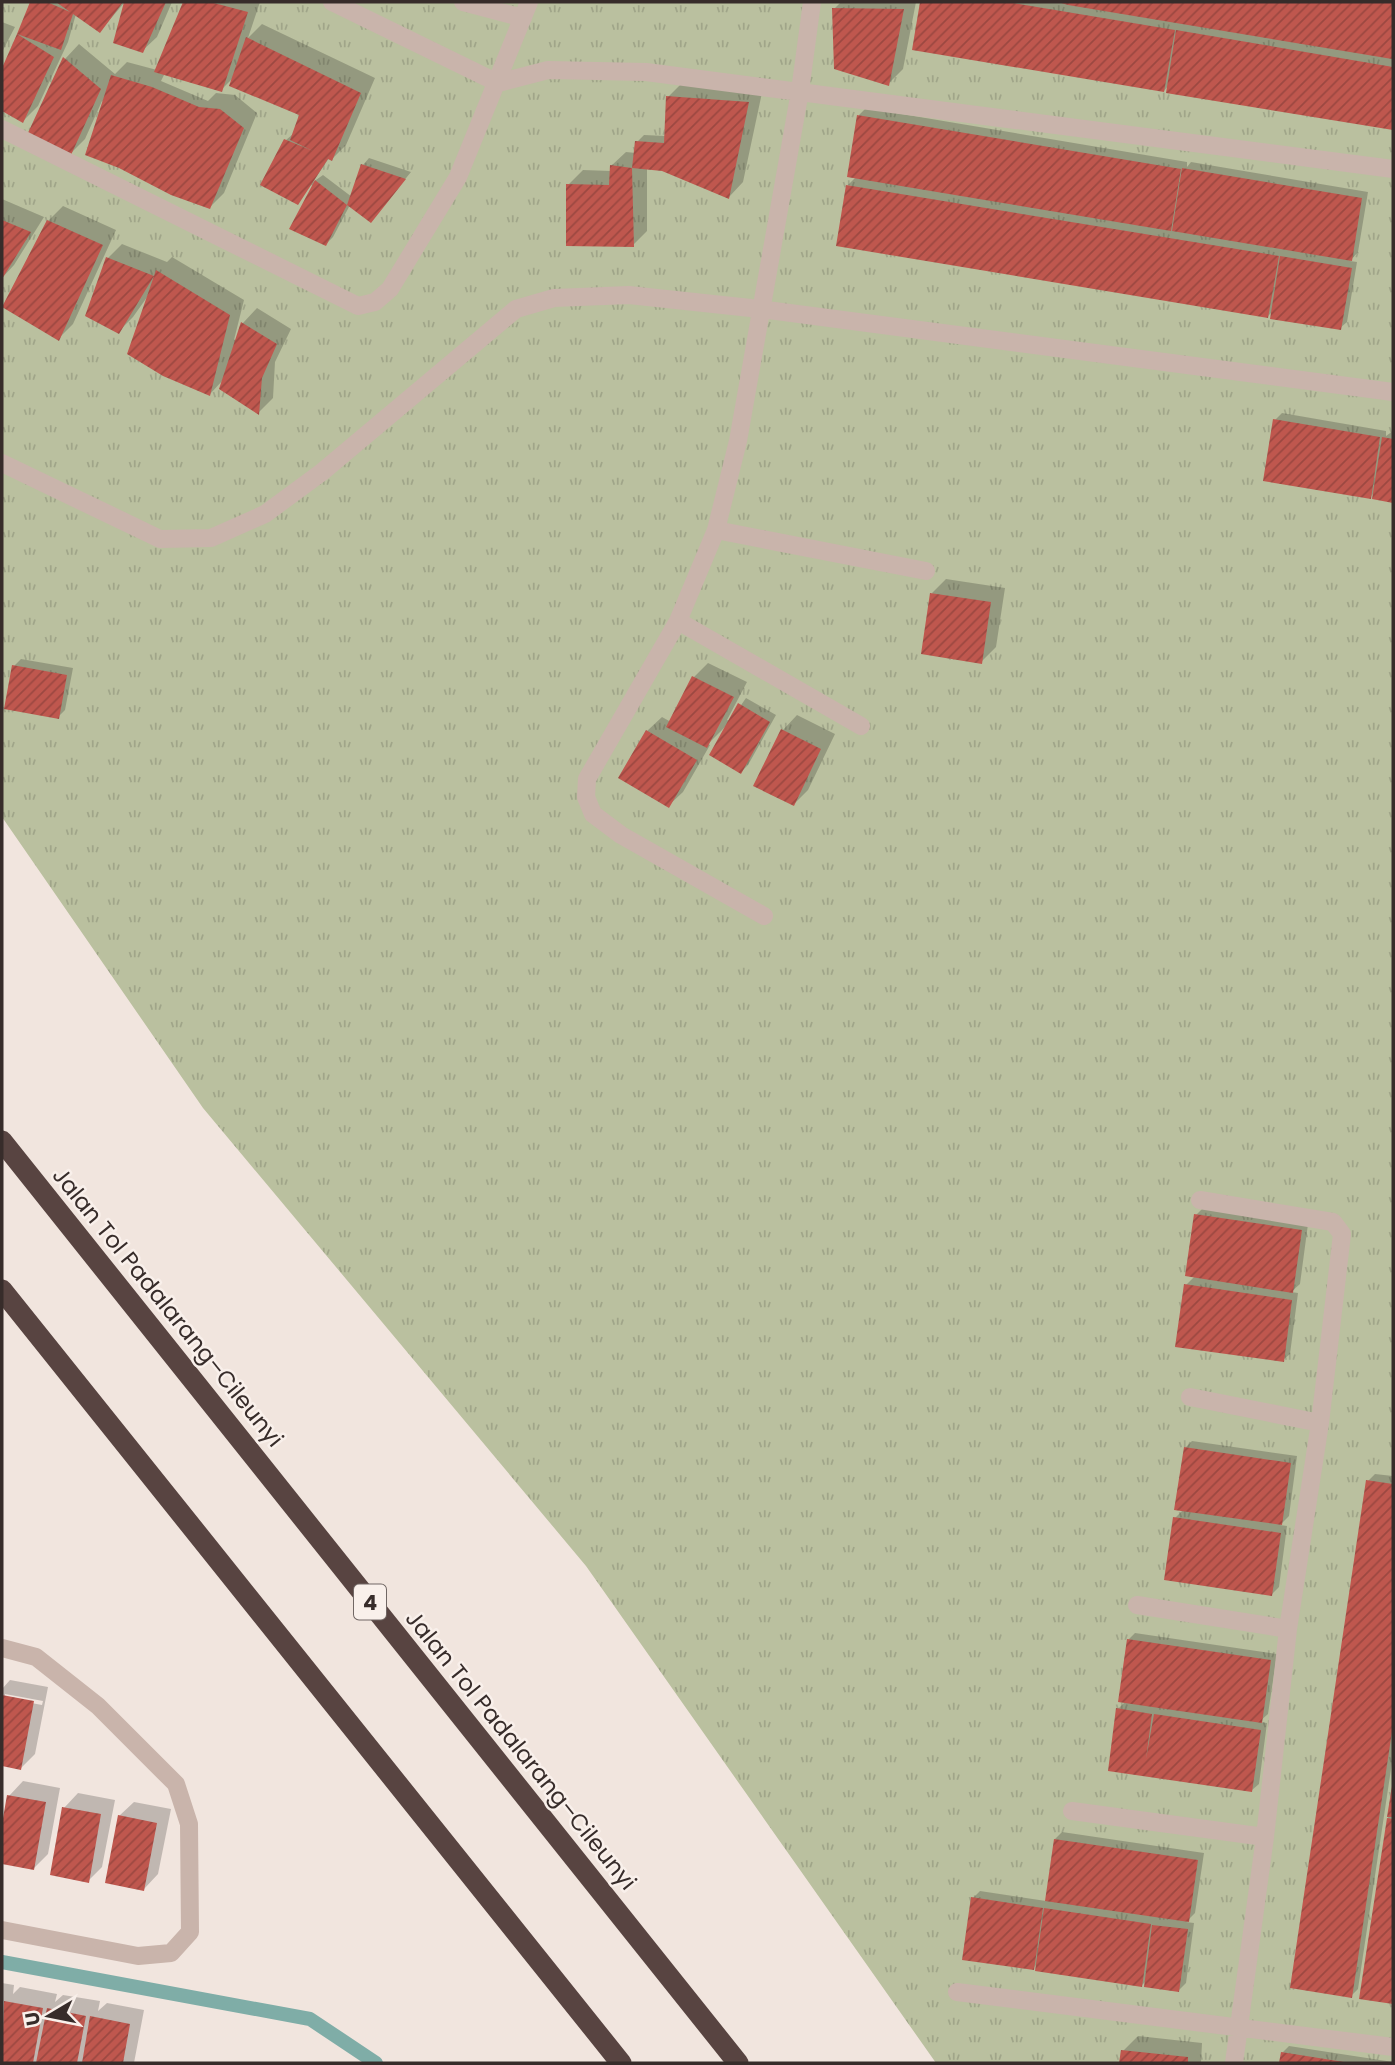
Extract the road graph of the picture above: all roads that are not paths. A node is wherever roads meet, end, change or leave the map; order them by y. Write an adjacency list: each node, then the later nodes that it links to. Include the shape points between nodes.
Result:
1 (332, 2): 5 (street)
2 (463, 2): 4 (street)
3 (812, 2): 6 (street)
4 (526, 10): 5 (street)
5 (498, 83): 6 (street, via 548,70 646,72); 7 (street, via 458,177 390,289 375,302 358,306)
6 (800, 91): 8 (street); 9 (street)
7 (2, 129)
8 (1393, 169)
9 (760, 309): 10 (street); 11 (street, via 629,295 554,298 516,309 322,472 265,514 211,538 160,539); 12 (street, via 738,441)
10 (1393, 392)
11 (2, 463)
12 (716, 530): 13 (street); 14 (street)
13 (926, 571)
14 (678, 621): 15 (street); 16 (street, via 587,779 586,797 593,814 621,835)
15 (862, 726)
16 (764, 916)
17 (2, 1141): 32 (highway, Jalan Tol Padalarang–Cileunyi / 4)
18 (1200, 1200): 21 (street, via 1333,1222 1339,1227 1342,1234)
19 (2, 1290): 31 (highway)
20 (1190, 1397): 21 (street)
21 (1320, 1423): 23 (street)
22 (1137, 1605): 23 (street)
23 (1289, 1629): 26 (street)
24 (2, 1648): 27 (street, via 36,1657 98,1706 176,1783 189,1825 190,1932 172,1953 138,1956)
25 (1072, 1811): 26 (street)
26 (1265, 1837): 29 (street)
27 (2, 1930)
28 (957, 1992): 29 (street)
29 (1238, 2026): 30 (street); 33 (street)
30 (1393, 2047)
31 (621, 2063)
32 (738, 2063)
33 (1234, 2063)

